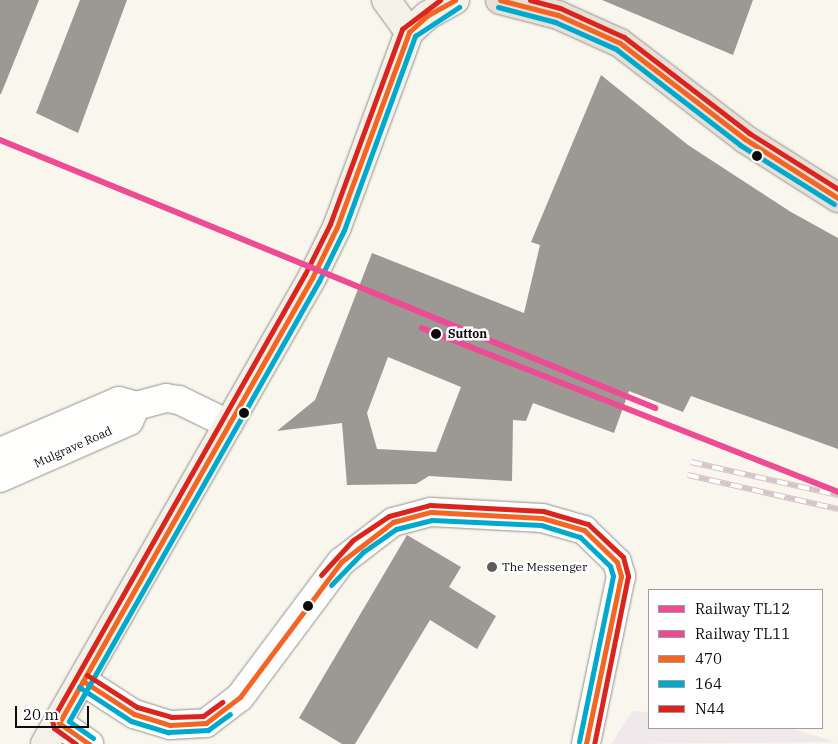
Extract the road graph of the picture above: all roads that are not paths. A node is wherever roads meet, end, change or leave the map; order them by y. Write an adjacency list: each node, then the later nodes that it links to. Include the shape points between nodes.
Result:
1 (386, 0): 4 (main road)
2 (455, 0): 4 (main road, via 428,15)
3 (500, 0): 5 (highway, via 558,15 620,43 744,139)
4 (409, 32): 7 (main road, via 337,226 283,333)
5 (838, 198)
6 (136, 406): 7 (street, Mulgrave Road, via 166,398 179,400); 8 (street, Mulgrave Road, via 119,401); 9 (street, Mulgrave Road, via 129,421)
7 (228, 424): 10 (main road)
8 (0, 452)
9 (0, 478)
10 (83, 681): 11 (main road); 13 (street, via 134,714 170,725 206,723 240,697 342,562 393,522 431,512 542,518 584,530 617,562 621,576)
11 (52, 733): 12 (street)
12 (89, 744)
13 (586, 744)

